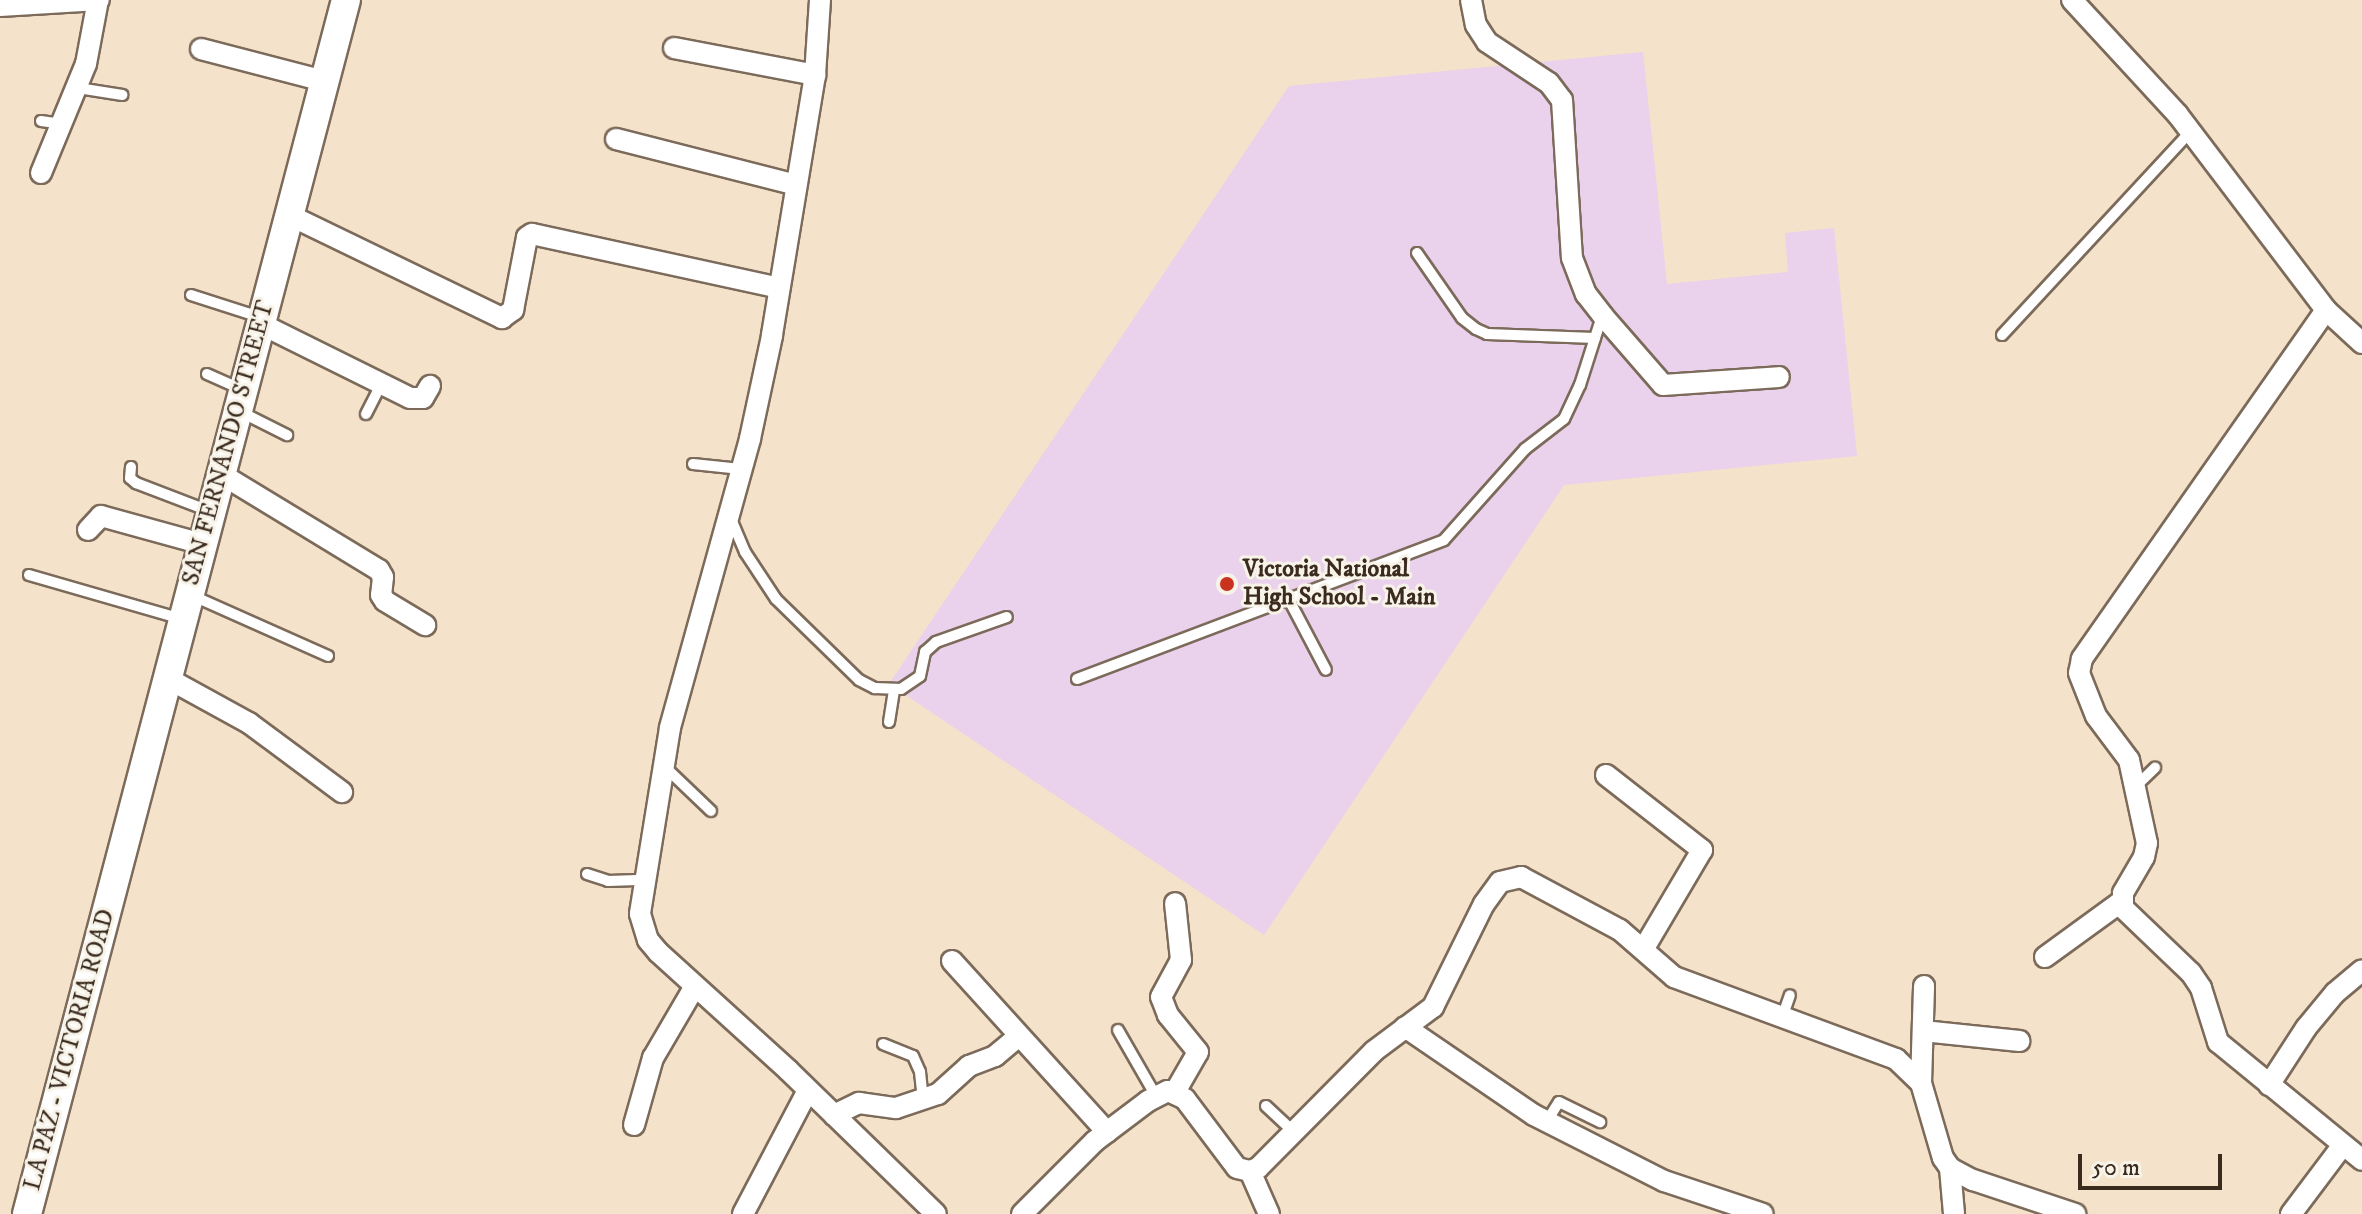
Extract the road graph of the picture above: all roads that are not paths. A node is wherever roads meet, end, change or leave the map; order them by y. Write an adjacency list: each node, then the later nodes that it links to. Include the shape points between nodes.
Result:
1 (99, 0): 6 (street); 11 (street)
2 (346, 0): 10 (main road, SAN FERNANDO STREET)
3 (820, 0): 9 (street)
4 (1471, 0): 24 (street, via 1476,25 1487,42 1549,83 1562,100 1572,258 1586,294)
5 (2072, 0): 15 (street)
6 (0, 6)
7 (674, 48): 9 (street)
8 (201, 49): 10 (street)
9 (815, 75): 18 (street)
10 (324, 81): 19 (main road, SAN FERNANDO STREET)
11 (78, 88): 12 (lane); 14 (street)
12 (122, 95)
13 (41, 121): 14 (lane)
14 (62, 124): 17 (street)
15 (2191, 131): 23 (street); 26 (lane)
16 (616, 139): 18 (street)
17 (41, 173)
18 (796, 185): 21 (street)
19 (289, 215): 21 (street, via 502,318 512,313 527,237 532,234); 25 (main road, SAN FERNANDO STREET)
20 (1417, 253): 27 (lane, via 1462,318 1476,329 1487,334)
21 (779, 288): 38 (street)
22 (191, 295): 25 (lane)
23 (2326, 310): 28 (street); 58 (street, via 2082,659 2079,673 2090,704 2125,752)
24 (1603, 316): 27 (lane); 30 (street, via 1663,385)
25 (261, 321): 31 (street); 33 (main road, SAN FERNANDO STREET)
26 (2002, 335)
27 (1595, 338): 45 (lane, via 1564,419 1525,449 1444,540)
28 (2362, 343)
29 (207, 374): 33 (lane)
30 (1779, 377)
31 (381, 384): 32 (street, via 418,400); 34 (lane)
32 (430, 386)
33 (240, 400): 35 (lane); 39 (main road, SAN FERNANDO STREET)
34 (366, 414)
35 (287, 435)
36 (693, 464): 38 (lane)
37 (131, 467): 40 (lane, via 130,478 136,483)
38 (741, 469): 41 (street)
39 (221, 474): 40 (main road, SAN FERNANDO STREET); 48 (street, via 379,570 385,601)
40 (211, 511): 43 (main road, SAN FERNANDO STREET)
41 (729, 514): 53 (lane, via 745,552 776,599 859,680); 55 (street)
42 (88, 530): 43 (street, via 101,516)
43 (203, 544): 46 (main road, SAN FERNANDO STREET)
44 (29, 575): 46 (lane)
45 (1288, 598): 50 (lane); 52 (lane)
46 (186, 607): 49 (lane); 51 (main road, SAN FERNANDO STREET)
47 (1007, 617): 53 (lane, via 936,642 925,652 920,676)
48 (425, 625)
49 (328, 656)
50 (1326, 670)
51 (167, 678): 59 (street, via 249,723); 63 (main road, SAN FERNANDO STREET)
52 (1077, 679)
53 (894, 690): 54 (lane)
54 (889, 722)
55 (663, 764): 60 (lane); 62 (street)
56 (2155, 768): 58 (lane)
57 (1606, 775): 66 (street, via 1702,850)
58 (2135, 787): 64 (street, via 2147,849)
59 (342, 792)
60 (711, 811)
61 (587, 874): 62 (lane, via 608,881)
62 (645, 880): 70 (street, via 640,914 648,940)
63 (112, 885): 96 (main road, LA PAZ - VICTORIA ROAD)
64 (2122, 901): 67 (street); 81 (street, via 2127,914 2191,973 2218,1042)
65 (1175, 903): 83 (street, via 1181,960 1161,997 1168,1015 1198,1052)
66 (1644, 948): 73 (street, via 1674,977); 74 (street, via 1533,881 1510,878 1500,882 1484,904 1433,1007)
67 (2045, 957)
68 (952, 961): 77 (street)
69 (2362, 970): 81 (street, via 2306,1028)
70 (695, 986): 82 (street); 89 (street, via 653,1058)
71 (1924, 986): 76 (street)
72 (1790, 995): 73 (lane)
73 (1782, 1018): 80 (street, via 1896,1059)
74 (1405, 1027): 87 (street); 90 (street)
75 (1118, 1030): 83 (lane)
76 (1923, 1031): 78 (street); 80 (street)
77 (1019, 1036): 84 (street); 91 (street)
78 (2019, 1041)
79 (883, 1044): 84 (lane, via 913,1056)
80 (1921, 1083): 94 (street)
81 (2269, 1085): 92 (street)
82 (808, 1090): 86 (street); 97 (street)
83 (1165, 1094): 91 (street); 95 (street, via 1185,1099 1231,1163)
84 (923, 1100): 86 (street, via 896,1108 859,1103)
85 (1266, 1106): 90 (lane)
86 (834, 1115): 98 (street)
87 (1547, 1121): 88 (lane, via 1559,1102); 101 (street, via 1664,1181)
88 (1600, 1122)
89 (634, 1125)
90 (1293, 1131): 95 (street)
91 (1107, 1132): 99 (street)
92 (2343, 1145): 93 (street); 104 (street)
93 (2362, 1160)
94 (1950, 1168): 102 (street); 103 (street)
95 (1250, 1171): 100 (street)
96 (27, 1214)
97 (743, 1214)
98 (936, 1214)
99 (1022, 1214)
100 (1269, 1214)
101 (1763, 1214)
102 (1954, 1214)
103 (2075, 1214)
104 (2291, 1214)

